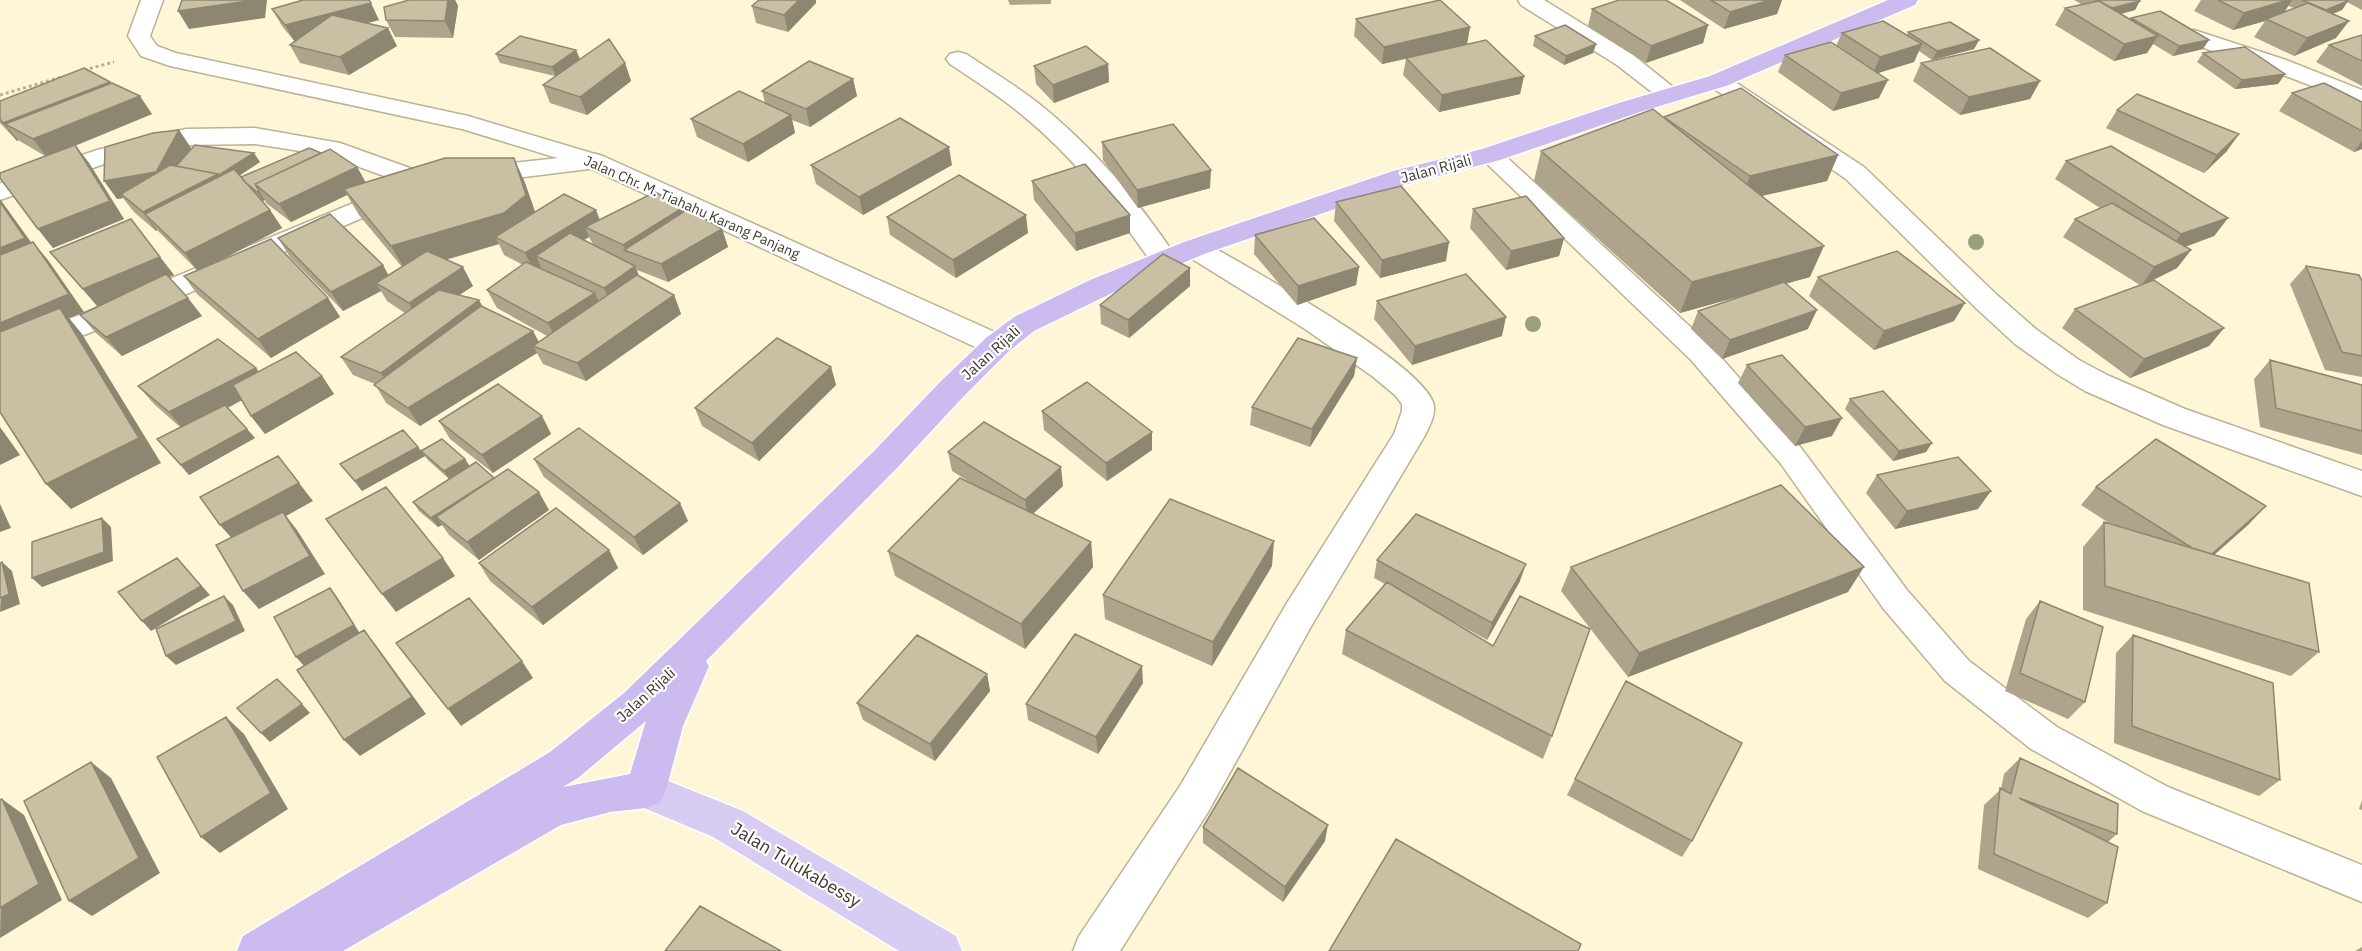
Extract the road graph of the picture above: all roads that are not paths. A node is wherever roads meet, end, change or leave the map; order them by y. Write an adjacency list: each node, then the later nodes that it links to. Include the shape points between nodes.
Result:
1 (152, 0): 10 (street, Jalan Chr. M. Tiahahu Karang Panjang, via 140,36 149,51 170,59 468,123)
2 (1529, 0): 7 (street, via 1625,60)
3 (1907, 0): 6 (highway, Jalan Rijali)
4 (2194, 37): 8 (street)
5 (958, 59): 13 (street, via 1029,109 1124,206)
6 (1718, 81): 7 (highway, Jalan Rijali); 16 (street, via 1855,173 1987,302 2068,367 2174,417)
7 (1671, 95): 9 (highway, Jalan Rijali)
8 (2362, 98)
9 (1491, 155): 13 (highway, Jalan Rijali, via 1402,177); 19 (lane, via 1701,353 1791,456 1895,599 1957,671 2044,738 2155,799)
10 (596, 162): 11 (street); 14 (street, Jalan Chr. M. Tiahahu Karang Panjang)
11 (440, 180): 12 (street, via 331,148 255,136 186,137 106,155); 15 (street)
12 (0, 192)
13 (1179, 254): 14 (highway, Jalan Rijali, via 1100,286 1024,324); 23 (street, via 1301,314 1396,378 1417,401 1419,415 1194,799)
14 (997, 345): 17 (highway, Jalan Rijali)
15 (0, 358)
16 (2362, 484)
17 (701, 643): 18 (highway, via 670,704 656,742); 20 (highway, Jalan Rijali, via 638,705 564,765)
18 (646, 790): 21 (highway, via 552,808); 22 (main road, Jalan Tulukabessy, via 728,824)
19 (2362, 884)
20 (259, 951)
21 (301, 951)
22 (940, 951)
23 (1095, 951)

